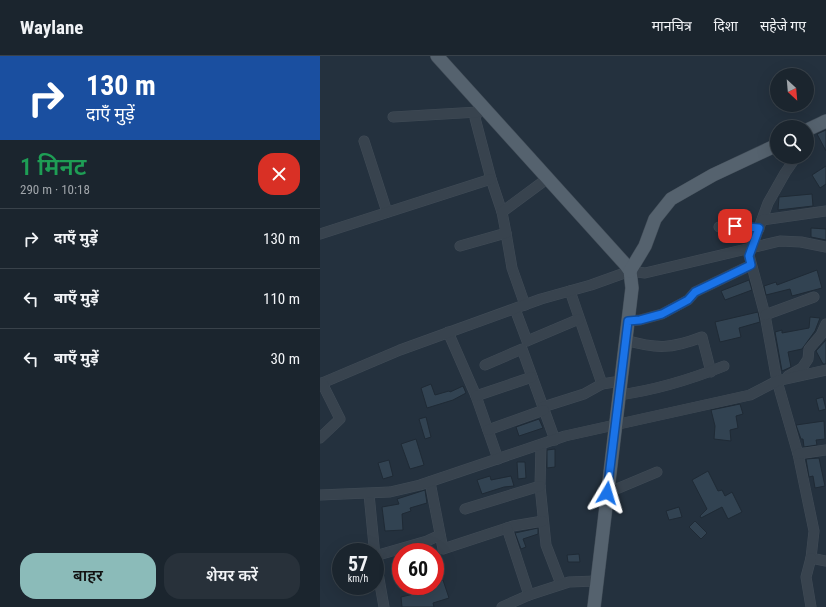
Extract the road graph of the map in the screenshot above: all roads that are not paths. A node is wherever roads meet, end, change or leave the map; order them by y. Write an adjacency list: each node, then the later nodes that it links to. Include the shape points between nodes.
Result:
1 (437, 56): 2 (main road)
2 (480, 108): 3 (street); 9 (main road); 10 (street, via 475,118)
3 (393, 117)
4 (826, 121): 5 (main road)
5 (814, 127)
6 (364, 141): 11 (street)
7 (770, 148): 22 (main road, via 712,175 671,199 655,219 645,246)
8 (791, 164): 14 (street, via 768,203)
9 (548, 178): 12 (street); 22 (main road)
10 (490, 179): 11 (street); 12 (street)
11 (387, 212): 17 (street)
12 (502, 212): 16 (street)
13 (826, 212): 14 (street)
14 (760, 224): 15 (street); 19 (street)
15 (719, 227)
16 (506, 233): 18 (street); 25 (street, via 512,268)
17 (320, 234)
18 (460, 246)
19 (753, 246): 20 (street, via 780,241); 21 (street, via 749,256); 22 (street, via 645,273)
20 (826, 247)
21 (751, 265): 27 (street); 29 (street, via 695,292 688,300 662,314)
22 (630, 271): 23 (street); 29 (main road, via 632,288)
23 (570, 291): 25 (street); 28 (street)
24 (814, 297): 27 (street)
25 (525, 305): 26 (street)
26 (515, 309): 28 (street, via 527,341); 31 (street)
27 (765, 315): 39 (street)
28 (579, 319): 41 (street)
29 (628, 321): 32 (main road)
30 (826, 324): 39 (street, via 821,335 809,349 808,359 802,368)
31 (448, 332): 40 (street); 43 (street)
32 (625, 340): 36 (street, via 649,347 672,347 702,337); 38 (main road)
33 (485, 365): 37 (street, via 522,349)
34 (724, 366): 36 (street)
35 (826, 370): 39 (street)
36 (711, 372): 42 (street, via 663,388)
37 (532, 378): 43 (street); 44 (street)
38 (620, 380): 41 (street); 42 (main road)
39 (777, 382): 45 (street, via 750,395); 51 (street)
40 (321, 384): 47 (street, via 340,419)
41 (602, 384): 44 (street, via 584,394)
42 (619, 395): 45 (main road)
43 (476, 396): 46 (street)
44 (543, 408): 46 (street); 48 (street)
45 (615, 424): 48 (street); 56 (main road)
46 (488, 430): 52 (street)
47 (320, 438)
48 (554, 440): 49 (street)
49 (541, 445): 52 (street); 55 (street)
50 (826, 450): 51 (street)
51 (798, 454): 65 (street, via 814,531)
52 (498, 459): 54 (street)
53 (657, 472): 56 (street)
54 (430, 482): 57 (street, via 390,492); 62 (street)
55 (540, 486): 59 (street); 60 (street)
56 (607, 493): 67 (main road)
57 (369, 494): 58 (street); 63 (street)
58 (320, 495)
59 (465, 509)
60 (543, 521): 61 (street); 68 (street, via 546,545)
61 (507, 528): 62 (street, via 443,549); 70 (street)
62 (440, 535): 64 (street)
63 (374, 543)
64 (384, 553)
65 (810, 558): 66 (street); 74 (street, via 806,577)
66 (826, 561)
67 (596, 581): 68 (street); 73 (main road)
68 (561, 584): 70 (street)
69 (382, 595): 72 (street)
70 (529, 595): 71 (street)
71 (506, 606)
72 (384, 607)
73 (594, 607)
74 (811, 607)

